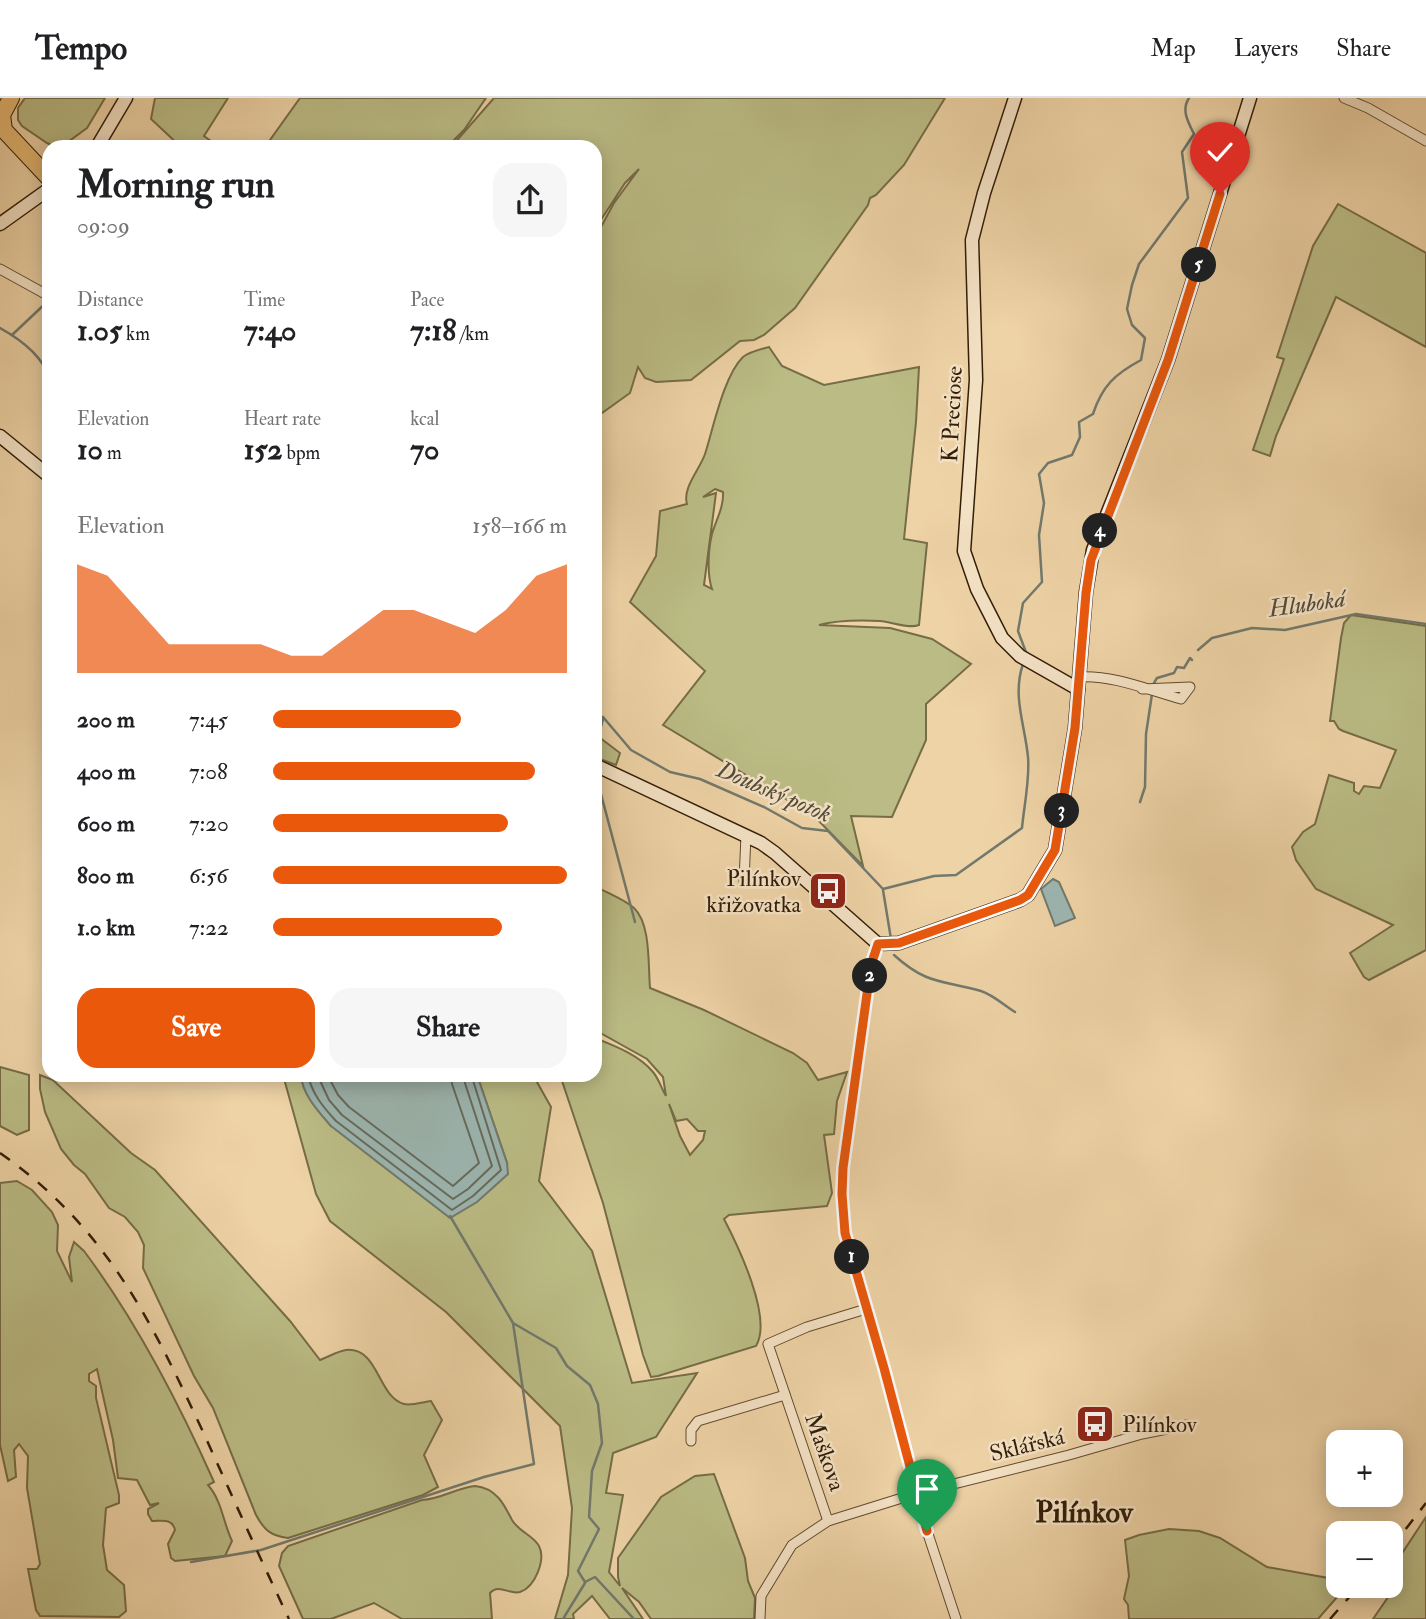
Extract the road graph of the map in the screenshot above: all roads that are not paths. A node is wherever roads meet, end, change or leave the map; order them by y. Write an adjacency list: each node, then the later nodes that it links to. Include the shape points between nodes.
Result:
1 (11, 98): 9 (highway, via 2,125)
2 (126, 98): 6 (street)
3 (1015, 98): 17 (street, K Preciose, via 972,240 976,380 964,551 1002,638 1025,659)
4 (1250, 98): 17 (street, via 1168,360 1093,550)
5 (1344, 98): 7 (street)
6 (101, 140)
7 (1426, 141)
8 (0, 143): 9 (highway)
9 (29, 159): 10 (highway)
10 (42, 171)
11 (42, 194): 12 (street)
12 (0, 224)
13 (0, 270): 14 (street)
14 (42, 292)
15 (0, 436): 16 (street)
16 (42, 470)
17 (1079, 683): 18 (street, via 1105,677); 22 (street, via 1055,850 1028,895 899,943)
18 (1143, 689)
19 (602, 768): 20 (street)
20 (746, 835): 21 (street); 22 (street, via 775,853)
21 (744, 881)
22 (878, 944): 23 (street, via 871,965 842,1194 845,1233)
23 (866, 1309): 24 (street, Maškova, via 768,1344); 27 (street)
24 (785, 1395): 26 (street, Maškova, via 698,1421 691,1430); 28 (street, Maškova)
25 (1187, 1425): 27 (street, Sklářská)
26 (691, 1441)
27 (918, 1493): 28 (street, Maškova); 30 (street)
28 (828, 1521): 29 (street, Maškova, via 792,1545 761,1597)
29 (760, 1619)
30 (956, 1619)

